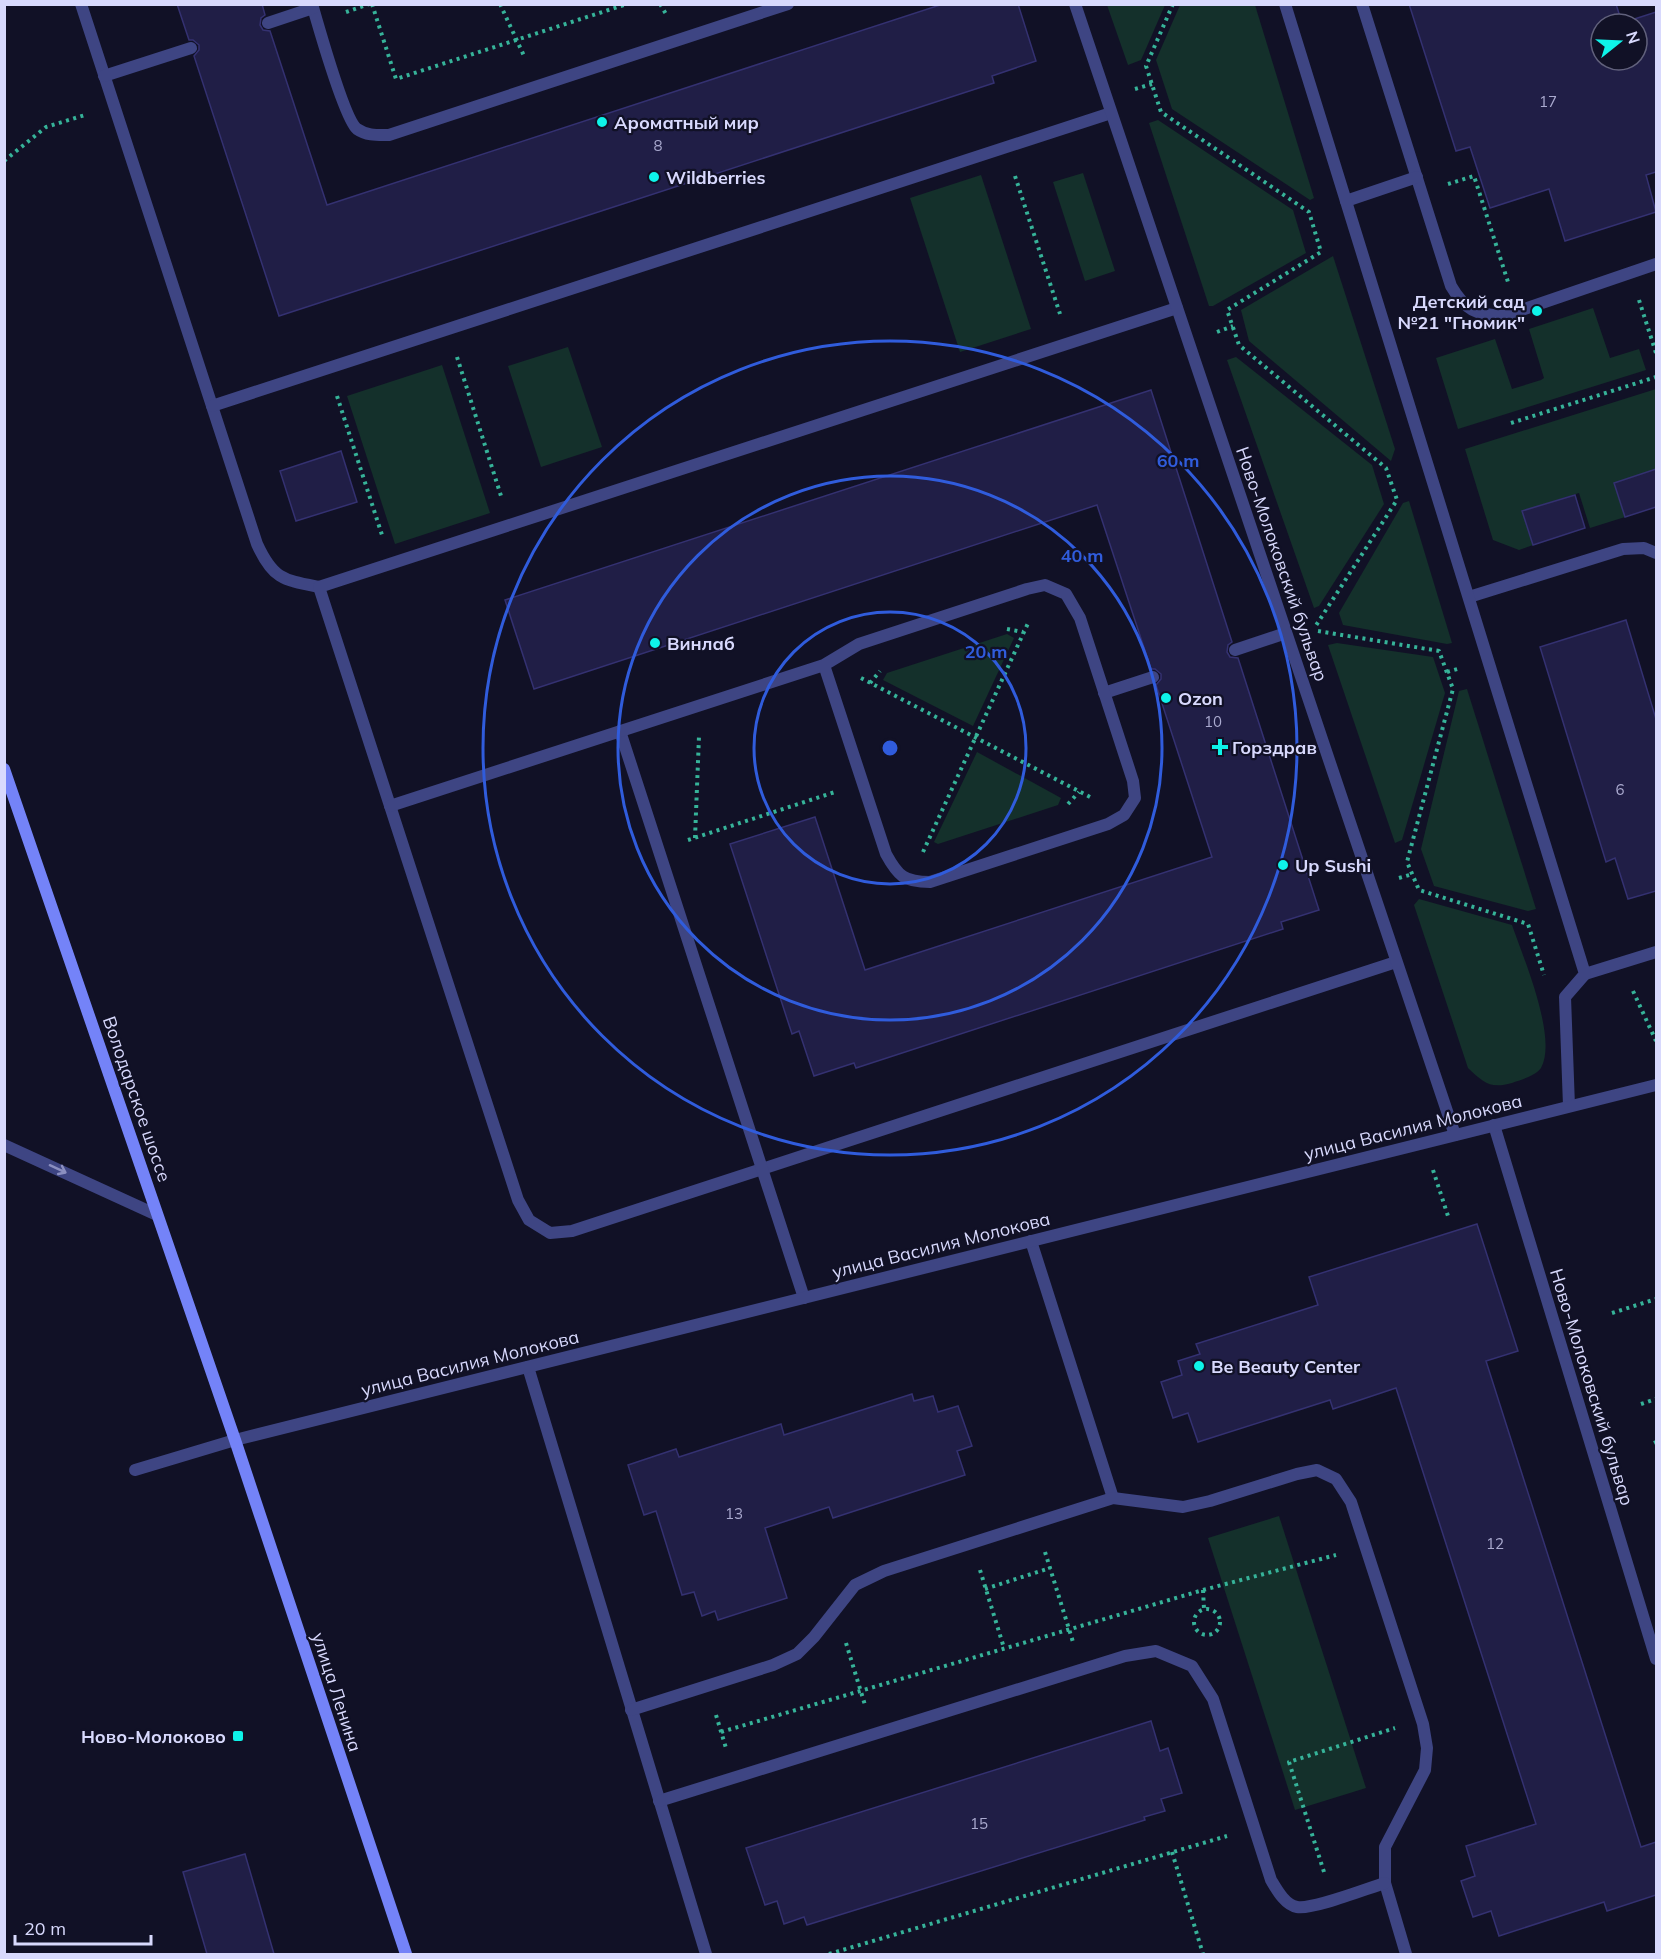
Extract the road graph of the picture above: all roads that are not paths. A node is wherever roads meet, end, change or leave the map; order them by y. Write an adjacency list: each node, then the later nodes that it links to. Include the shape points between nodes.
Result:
1 (81, 4): 9 (street)
2 (788, 4): 6 (street, via 389,135 373,136 356,128 346,110)
3 (1075, 4): 10 (street, Ново-Молоковский бульвар)
4 (1285, 4): 12 (street)
5 (1362, 4): 11 (street)
6 (312, 6): 7 (street)
7 (268, 23)
8 (191, 48): 9 (street)
9 (105, 76): 15 (street)
10 (1112, 113): 14 (street, Ново-Молоковский бульвар); 15 (street)
11 (1417, 177): 12 (street); 13 (street, via 1451,286 1461,303 1473,310 1504,315)
12 (1346, 201): 18 (street)
13 (1656, 264)
14 (1177, 308): 17 (street); 19 (street, Ново-Молоковский бульвар)
15 (212, 406): 17 (street, via 266,564 279,576)
16 (1656, 553): 18 (street, via 1644,548 1623,549)
17 (319, 587): 26 (street)
18 (1469, 597): 29 (street)
19 (1286, 633): 20 (street); 28 (street, Ново-Молоковский бульвар)
20 (1235, 650)
21 (827, 663): 23 (street, via 859,644 1045,585 1066,594 1080,618); 23 (street, via 886,854 896,872 915,882 930,882 1108,824 1124,815 1135,798 1133,781); 24 (street)
22 (1153, 677): 23 (street)
23 (1104, 693)
24 (620, 731): 26 (street); 35 (street)
25 (4, 769): 36 (main road, Володарское шоссе)
26 (390, 806): 35 (street, via 518,1200 530,1220 550,1233 572,1231)
27 (1656, 952): 29 (street)
28 (1396, 963): 33 (street, Ново-Молоковский бульвар); 35 (street)
29 (1585, 975): 31 (street, via 1565,997)
30 (1656, 1085): 31 (street, улица Василия Молокова)
31 (1569, 1106): 32 (street, улица Василия Молокова)
32 (1494, 1125): 33 (street, улица Василия Молокова); 43 (street, Ново-Молоковский бульвар)
33 (1455, 1135): 37 (street, улица Василия Молокова)
34 (4, 1145): 36 (street, one-way to 36)
35 (762, 1169): 38 (street)
36 (157, 1215): 40 (main road, Володарское шоссе)
37 (1031, 1241): 38 (street, улица Василия Молокова); 42 (street)
38 (804, 1298): 39 (street, улица Василия Молокова)
39 (528, 1367): 40 (street, улица Василия Молокова); 44 (street)
40 (235, 1440): 41 (street, улица Василия Молокова); 47 (main road, улица Ленина)
41 (135, 1470)
42 (1113, 1498): 44 (street, via 884,1571 855,1585 797,1654); 46 (street, via 1183,1507 1297,1473 1317,1470 1336,1479 1351,1502 1366,1546 1427,1748 1425,1770 1385,1847)
43 (1656, 1659)
44 (631, 1710): 45 (street)
45 (659, 1801): 46 (street, via 1081,1669 1156,1651 1192,1666 1213,1699 1271,1880 1282,1898 1297,1907 1315,1905); 48 (street)
46 (1385, 1882): 49 (street)
47 (406, 1954)
48 (706, 1954)
49 (1406, 1954)

